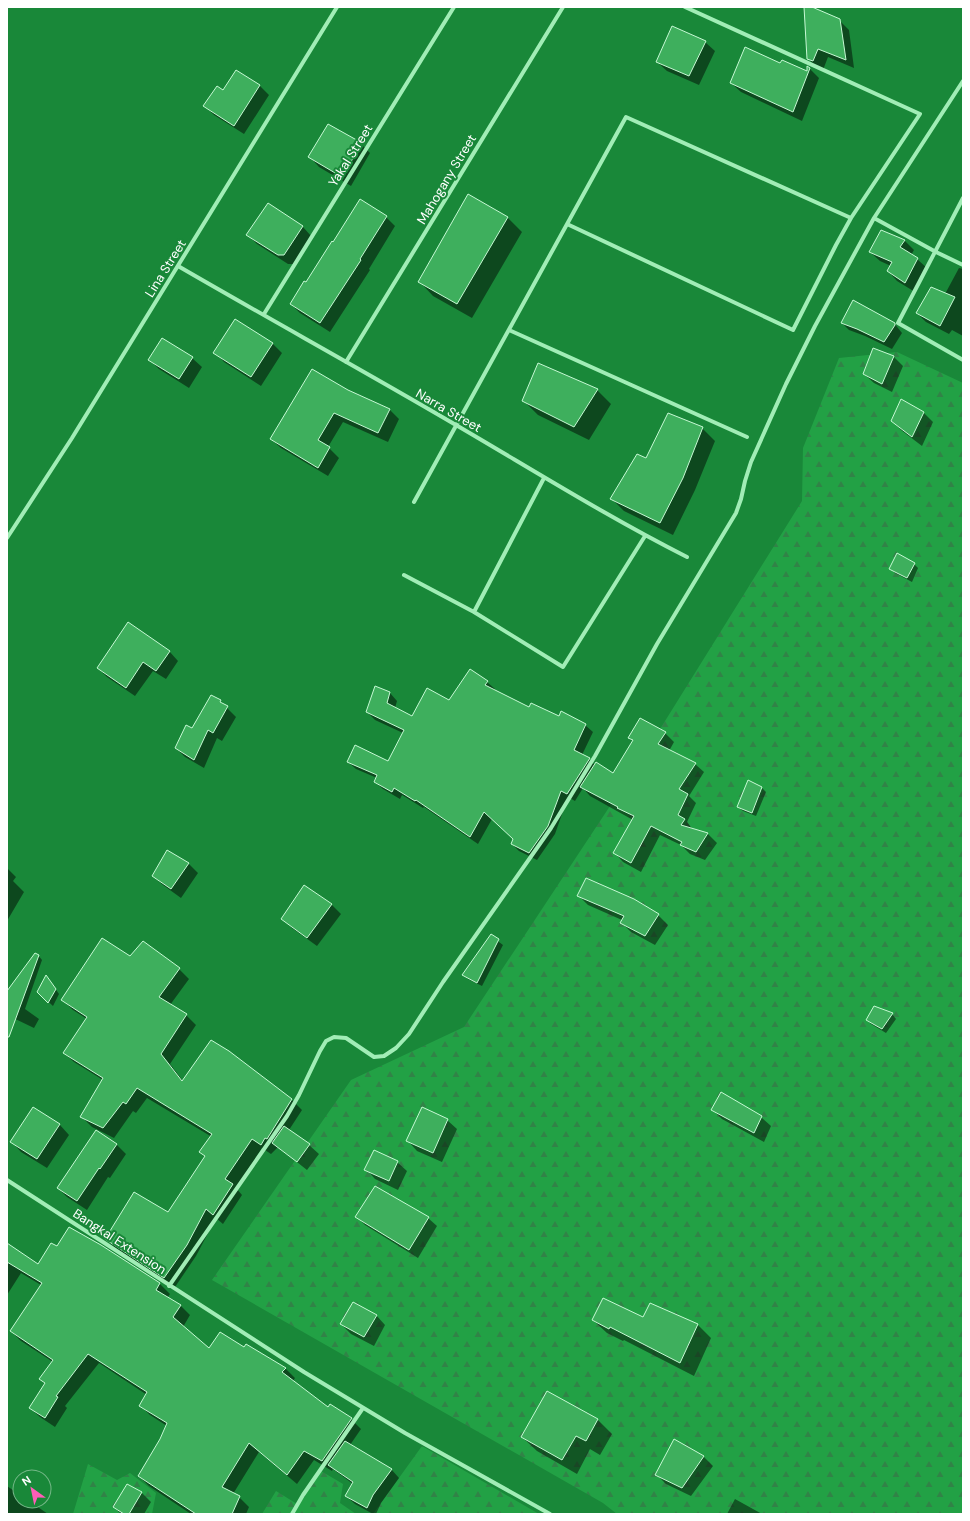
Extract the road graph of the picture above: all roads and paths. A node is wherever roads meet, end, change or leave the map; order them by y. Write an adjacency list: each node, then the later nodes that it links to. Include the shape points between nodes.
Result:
1 (337, 7): 12 (street, Lina Street)
2 (454, 7): 13 (street, Yakal Street)
3 (562, 7): 16 (street, Mahogany Street)
4 (685, 7): 7 (street, via 920,114)
5 (963, 81): 8 (street)
6 (963, 198): 10 (street)
7 (851, 218): 9 (street, via 626,117); 9 (street, via 793,330)
8 (874, 218): 10 (street); 27 (street, via 815,326 773,412 744,481 736,513 551,828 417,1023 396,1048 384,1056 374,1057 346,1038 334,1037 326,1042 287,1116)
9 (567, 224): 14 (street)
10 (936, 252): 11 (street); 15 (street, via 898,323)
11 (963, 265)
12 (178, 266): 13 (street, Narra Street); 22 (street, Lina Street)
13 (264, 314): 16 (street, Narra Street)
14 (509, 330): 17 (street); 18 (street)
15 (963, 360)
16 (346, 362): 17 (street, Narra Street)
17 (456, 425): 19 (street, Narra Street); 20 (street)
18 (747, 437)
19 (544, 478): 21 (street, Narra Street); 25 (street)
20 (414, 502)
21 (644, 536): 23 (street, Narra Street); 25 (street, via 563,667)
22 (7, 538)
23 (687, 557)
24 (404, 575): 25 (street)
25 (474, 612)
26 (7, 1180): 27 (street, Bangkal Extension)
27 (169, 1286): 28 (street, Bangkal Extension)
28 (363, 1408): 29 (street); 30 (street, Bangkal Extension)
29 (292, 1514)
30 (550, 1514)

